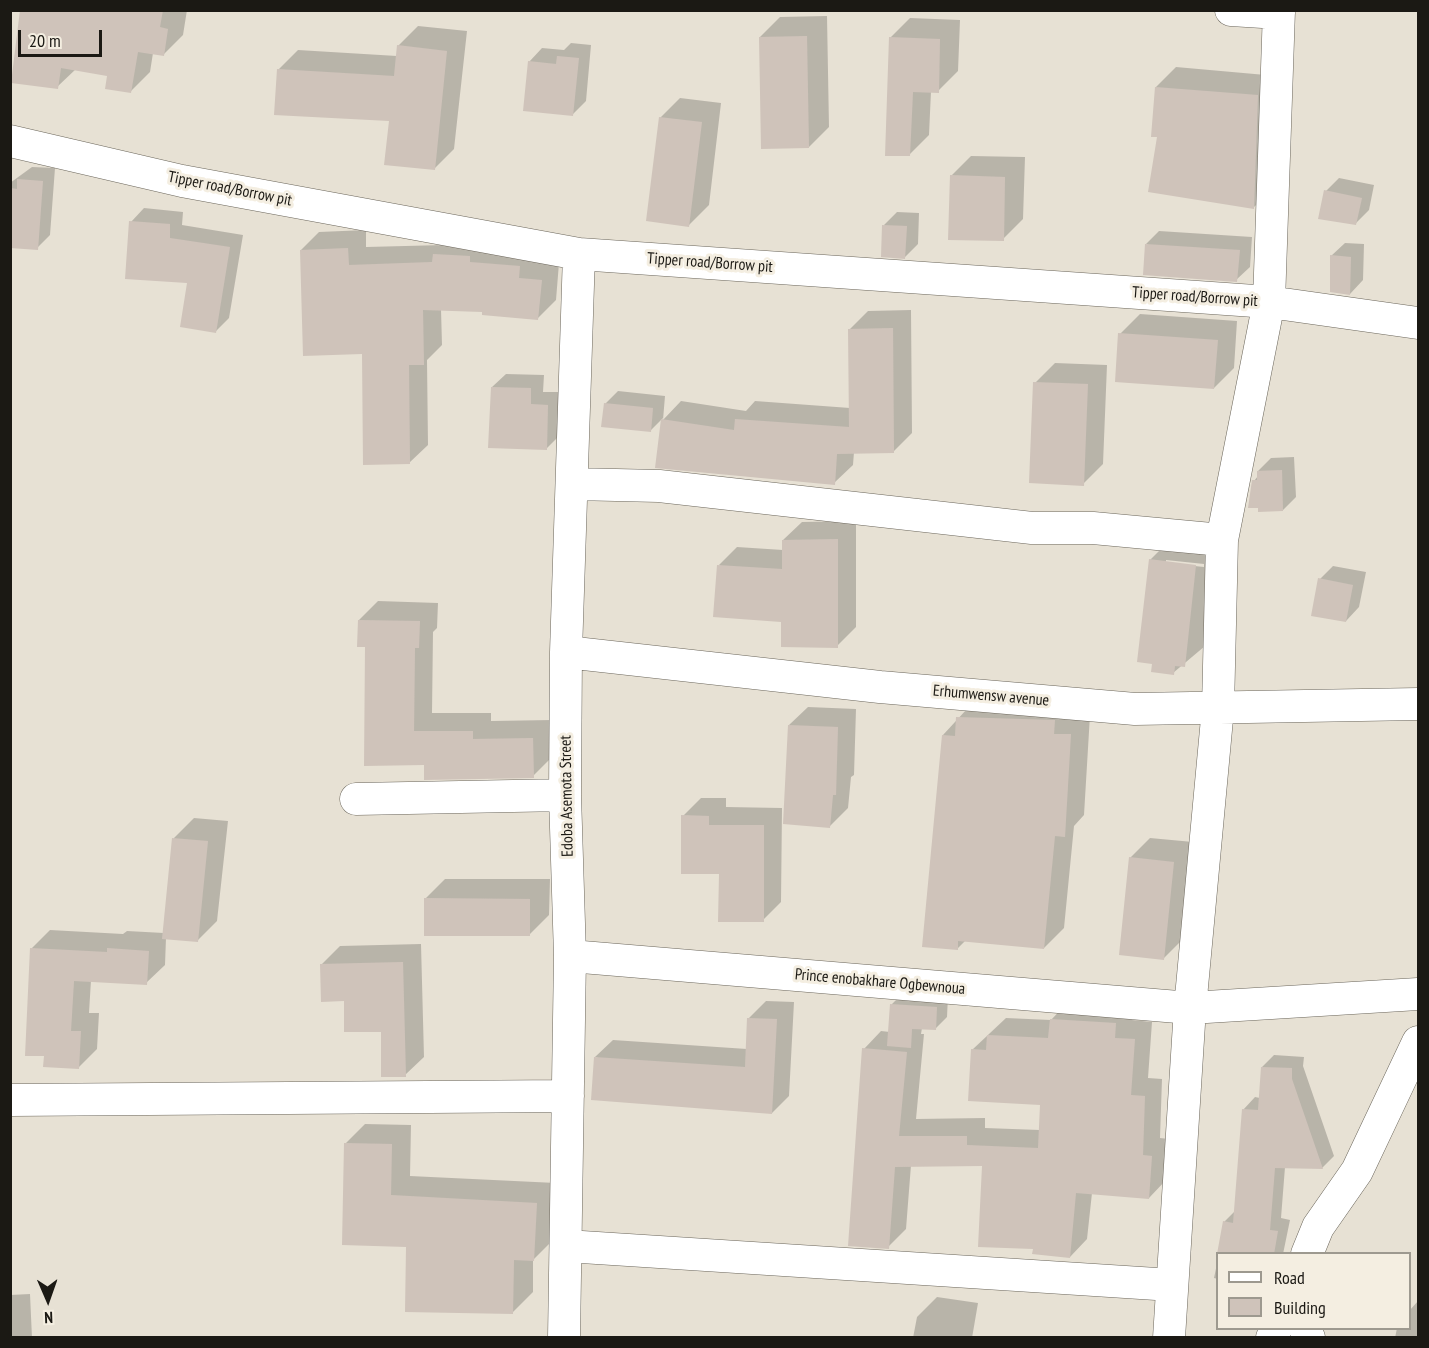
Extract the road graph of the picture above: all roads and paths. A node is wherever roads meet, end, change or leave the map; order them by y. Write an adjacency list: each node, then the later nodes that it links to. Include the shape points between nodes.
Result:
1 (1231, 10): 2 (street)
2 (1279, 12): 5 (street)
3 (10, 141): 4 (street, Tipper road/Borrow pit, via 182,181)
4 (579, 254): 5 (street, Tipper road/Borrow pit); 7 (street, Edoba Asemota Street)
5 (1269, 302): 6 (street, Tipper road/Borrow pit); 8 (street)
6 (1419, 323)
7 (573, 484): 8 (street, via 659,486 1032,528 1093,528); 9 (street, Edoba Asemota Street)
8 (1222, 540): 11 (street)
9 (566, 652): 11 (street, Erhumwensw avenue, via 880,687 1123,708); 12 (street, Edoba Asemota Street)
10 (1419, 704): 11 (street, Erhumwensw avenue)
11 (1218, 708): 16 (street)
12 (565, 795): 13 (street); 14 (street, Edoba Asemota Street)
13 (356, 800)
14 (570, 956): 16 (street, Prince enobakhare Ogbewnoua); 18 (street, Edoba Asemota Street)
15 (1419, 994): 16 (street, Prince enobakhare Ogbewnoua)
16 (1190, 1008): 22 (street)
17 (1419, 1042): 21 (street, via 1357,1171 1318,1227)
18 (568, 1096): 19 (street); 20 (street, Edoba Asemota Street)
19 (10, 1100)
20 (566, 1246): 22 (street); 23 (street, Edoba Asemota Street)
21 (1308, 1252)
22 (1172, 1285): 24 (street)
23 (564, 1338)
24 (1169, 1338)

